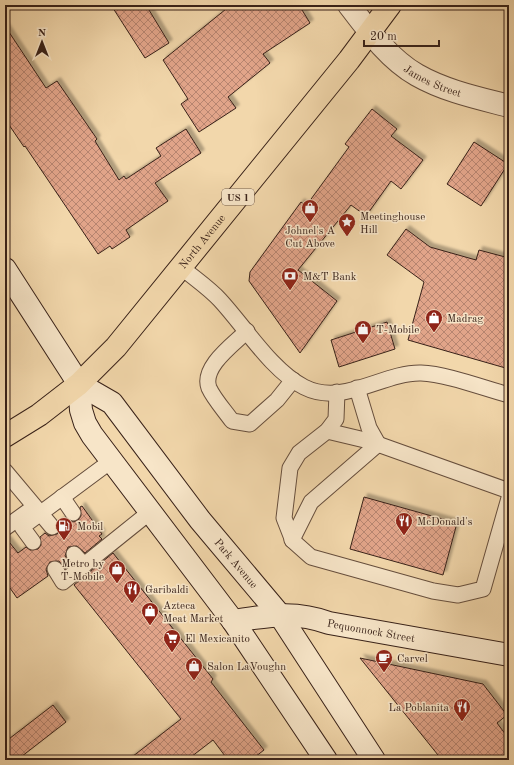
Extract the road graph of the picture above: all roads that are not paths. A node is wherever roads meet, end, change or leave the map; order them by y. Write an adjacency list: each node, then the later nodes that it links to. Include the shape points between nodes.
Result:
1 (349, 5): 3 (main road, James Street)
2 (390, 5): 3 (main road, North Avenue / US 1)
3 (370, 33): 4 (main road, James Street, via 402,65 417,75 461,92); 5 (main road, North Avenue / US 1)
4 (509, 106)
5 (181, 267): 7 (lane, via 219,298); 9 (main road, North Avenue / US 1, via 116,347)
6 (5, 270): 9 (main road, Park Avenue)
7 (247, 331): 8 (lane, via 282,372); 8 (lane, via 215,361 209,373 209,387 232,421 250,424 277,400)
8 (293, 380): 11 (lane, via 304,387 326,394)
9 (79, 384): 14 (main road, North Avenue / US 1, via 40,415); 16 (main road, Park Avenue, via 85,423); 29 (main road, Park Avenue, via 112,403 200,520)
10 (357, 388): 11 (lane); 12 (lane, via 421,373); 15 (lane, via 368,428)
11 (337, 392): 13 (lane, via 336,419)
12 (509, 396)
13 (327, 431): 15 (lane); 26 (lane, via 299,453 290,468 284,518)
14 (5, 436)
15 (378, 444): 18 (lane); 26 (lane, via 311,502)
16 (111, 461): 19 (lane); 23 (main road, Park Avenue)
17 (5, 471): 21 (lane)
18 (509, 491)
19 (62, 497): 21 (lane); 22 (lane)
20 (509, 498): 26 (lane, via 483,589 458,595 433,591 311,557)
21 (37, 509): 24 (lane); 25 (lane); 27 (lane, via 22,527)
22 (73, 512)
23 (150, 512): 28 (lane, via 79,560 63,582); 30 (main road, Park Avenue)
24 (52, 527)
25 (5, 528)
26 (292, 540)
27 (33, 542)
28 (55, 569)
29 (279, 614): 30 (main road, Pequonnock Street); 31 (main road, Pequonnock Street, via 313,617 329,623); 33 (main road, Park Avenue)
30 (233, 621): 32 (main road, Park Avenue)
31 (509, 655)
32 (324, 759)
33 (374, 760)

